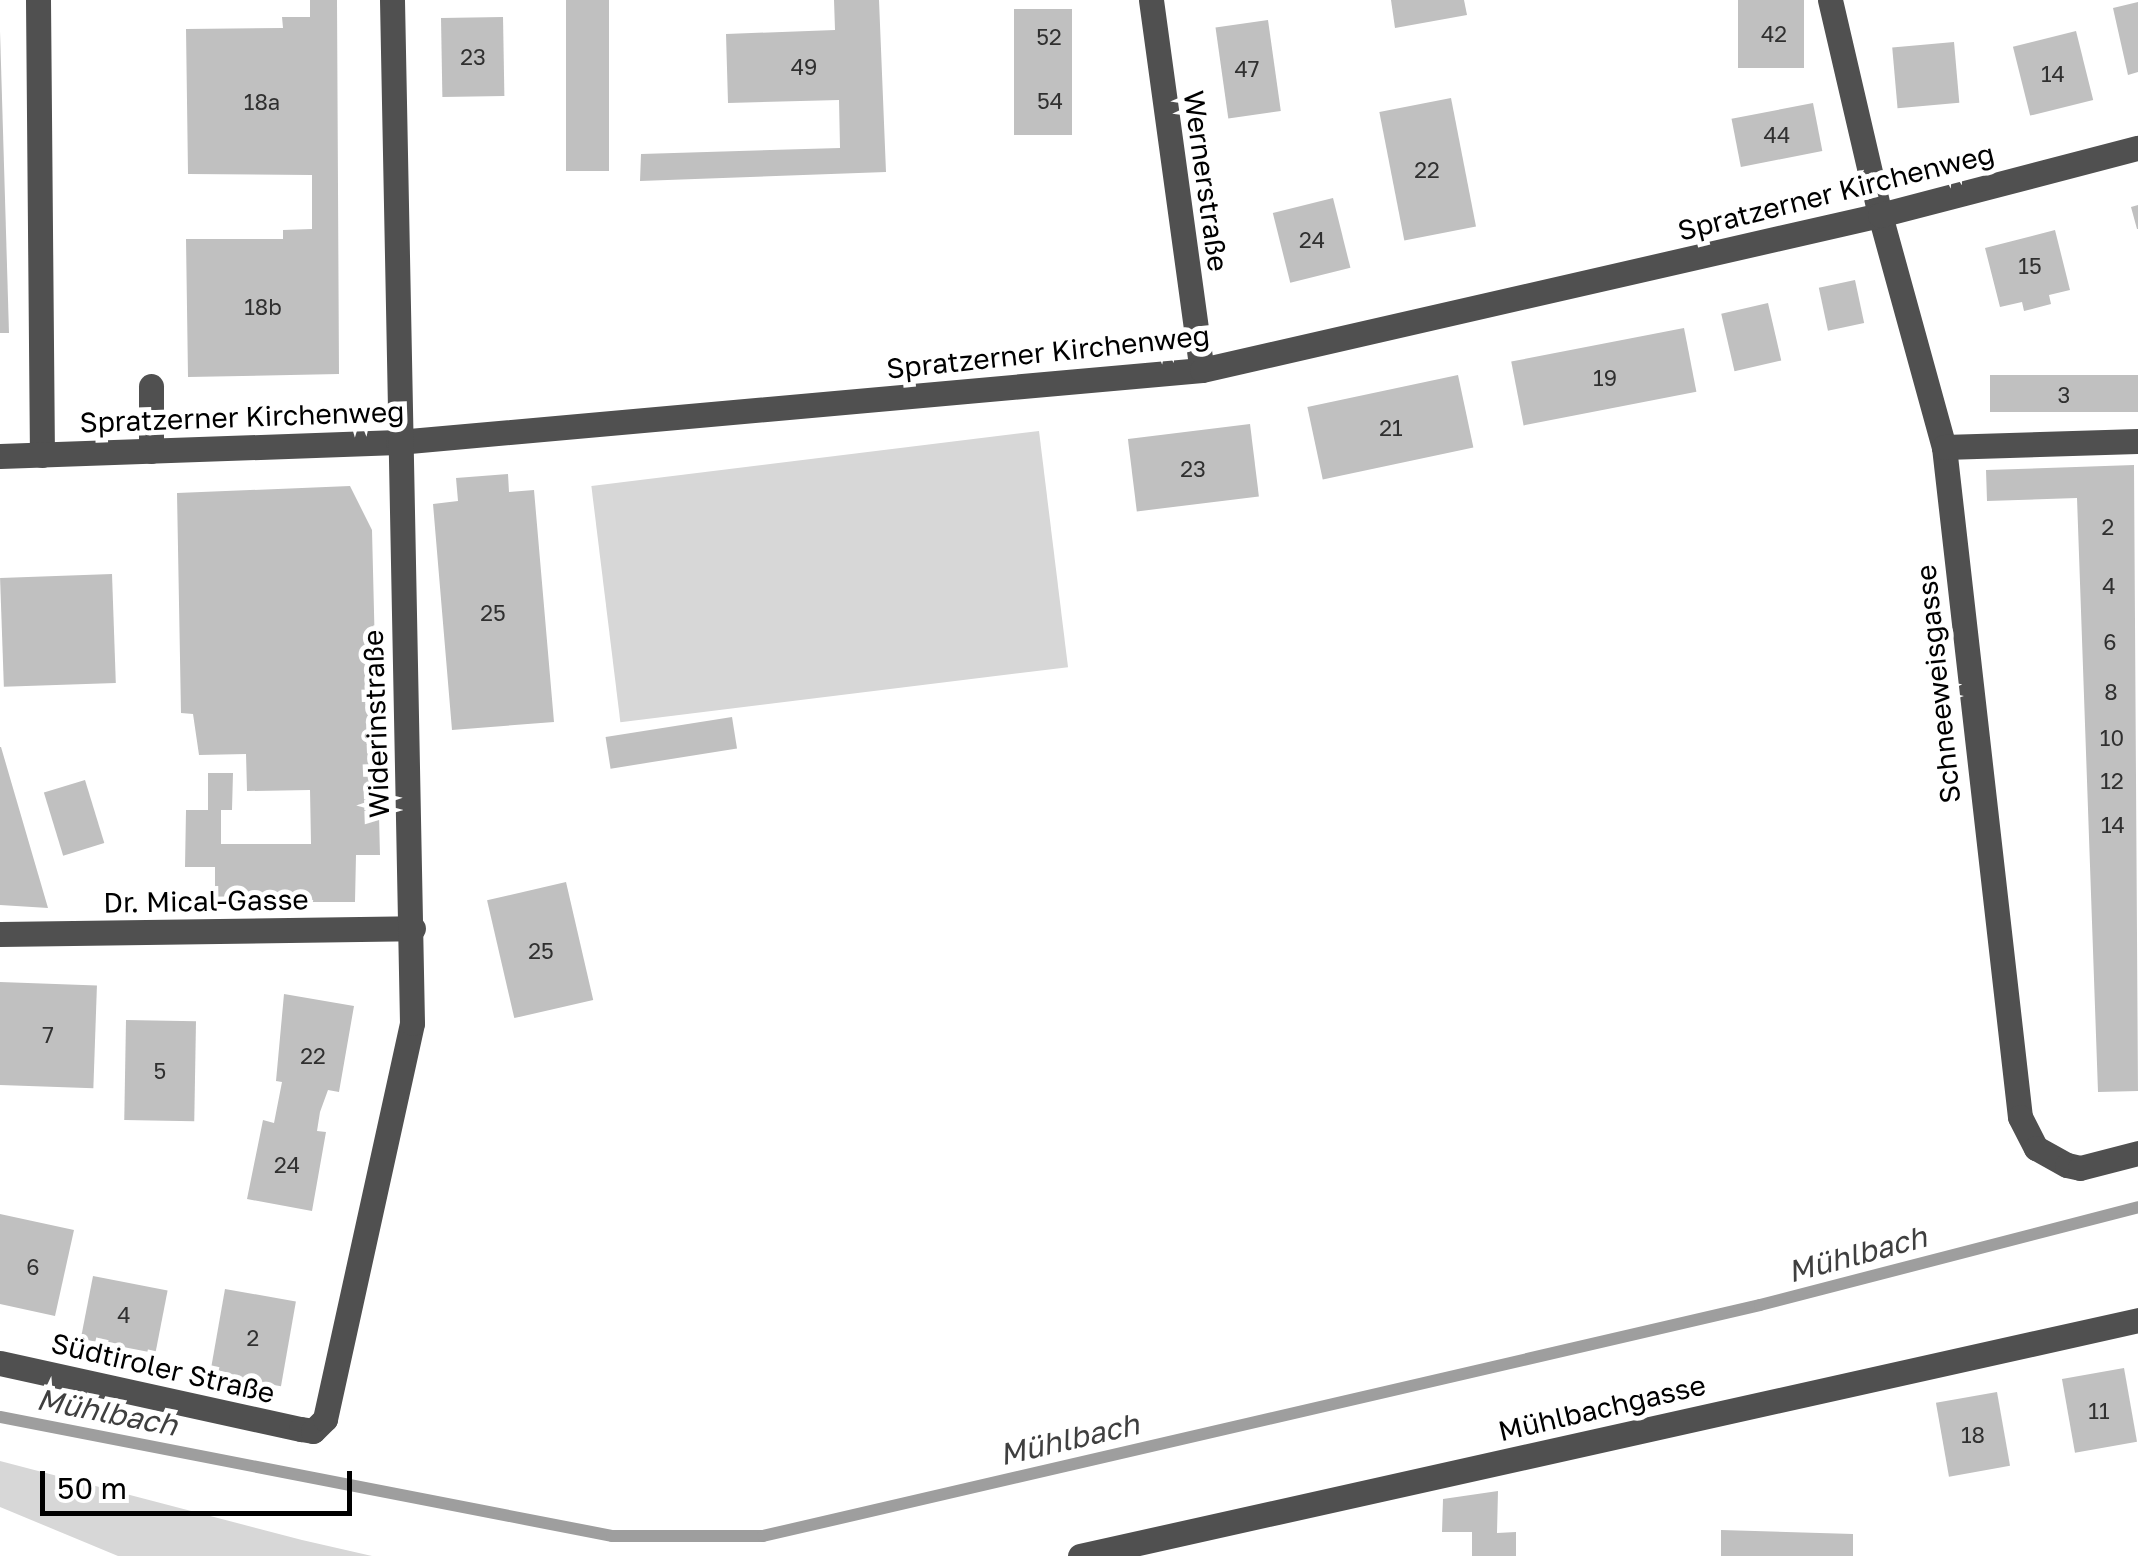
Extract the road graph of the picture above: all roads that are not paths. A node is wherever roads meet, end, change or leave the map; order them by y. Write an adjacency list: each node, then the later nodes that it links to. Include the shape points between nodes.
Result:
1 (38, 0): 13 (street)
2 (392, 0): 10 (street, Widerinstraße)
3 (1151, 0): 7 (street, Wernerstraße)
4 (1830, 0): 6 (street, Schneeweisgasse)
5 (2138, 148): 6 (street, Spratzerner Kirchenweg)
6 (1880, 216): 7 (street, Spratzerner Kirchenweg); 11 (street, Schneeweisgasse)
7 (1202, 370): 10 (street, Spratzerner Kirchenweg)
8 (151, 386): 12 (street)
9 (2138, 441): 11 (street)
10 (398, 442): 12 (street, Spratzerner Kirchenweg); 15 (street, Widerinstraße)
11 (1944, 447): 17 (street, Schneeweisgasse, via 2020,1116 2036,1148 2080,1168)
12 (151, 451): 13 (street, Spratzerner Kirchenweg)
13 (42, 455): 14 (street, Spratzerner Kirchenweg)
14 (0, 456)
15 (413, 928): 16 (street, Dr. Mical-Gasse); 20 (street, Widerinstraße, via 412,1023 328,1404)
16 (0, 934)
17 (2138, 1153)
18 (2138, 1320): 21 (street, Mühlbachgasse)
19 (0, 1363): 20 (street, Südtiroler Straße)
20 (313, 1431)
21 (1080, 1556)

